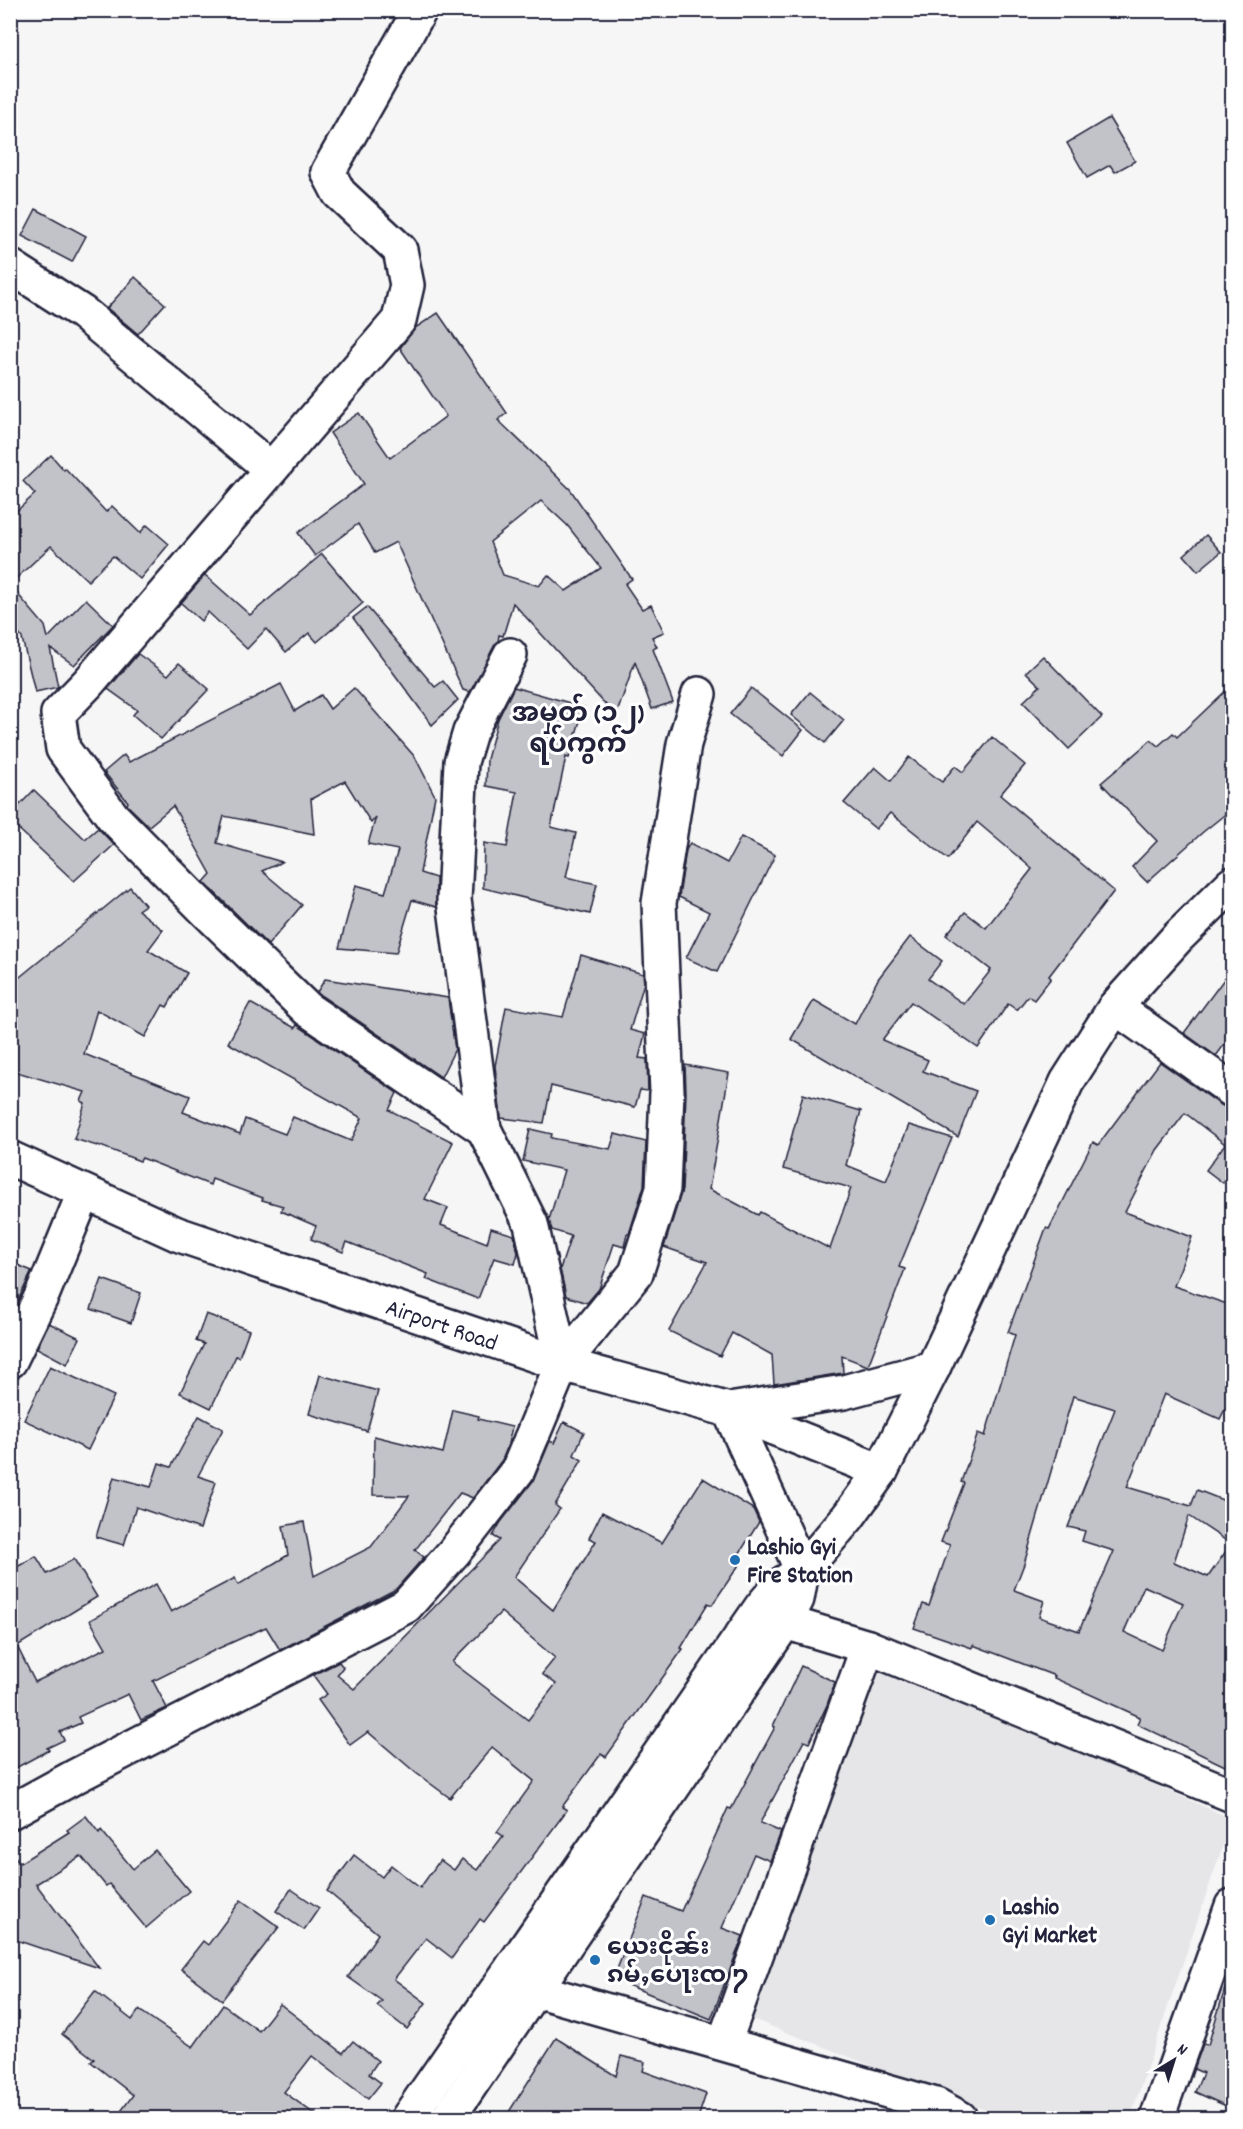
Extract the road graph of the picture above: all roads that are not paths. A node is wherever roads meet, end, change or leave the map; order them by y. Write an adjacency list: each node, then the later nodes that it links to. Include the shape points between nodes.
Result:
1 (420, 10): 3 (street, via 328,172 339,193 400,250 406,285 399,320)
2 (10, 266): 3 (street, via 83,313)
3 (271, 469): 9 (street, via 58,714 63,749 113,818 307,1009)
4 (510, 655): 9 (street, via 470,732 461,762 454,900)
5 (699, 694): 13 (street, via 684,744 659,903 667,1092 663,1189 636,1273)
6 (1233, 884): 7 (street, via 1177,938)
7 (1115, 1007): 8 (street); 14 (street, via 1067,1082)
8 (1233, 1090)
9 (484, 1129): 13 (street, via 531,1224)
10 (10, 1158): 11 (street, Airport Road)
11 (84, 1193): 12 (street); 13 (street, Airport Road, via 177,1234)
12 (10, 1361)
13 (562, 1365): 15 (street, Airport Road); 21 (street, via 518,1470 406,1606)
14 (933, 1368): 15 (street, via 844,1392); 16 (street)
15 (729, 1410): 16 (street, Airport Road); 17 (street)
16 (881, 1471): 17 (street)
17 (802, 1571): 18 (street, via 797,1599); 25 (street, via 779,1586 762,1606)
18 (785, 1622): 19 (street); 23 (street)
19 (868, 1647): 20 (street); 24 (street)
20 (1232, 1795)
21 (10, 1812)
22 (1233, 1906): 28 (street)
23 (535, 1990): 24 (street); 26 (street)
24 (724, 2043): 27 (street, via 936,2105)
25 (408, 2118)
26 (448, 2118)
27 (960, 2118)
28 (1157, 2118)

